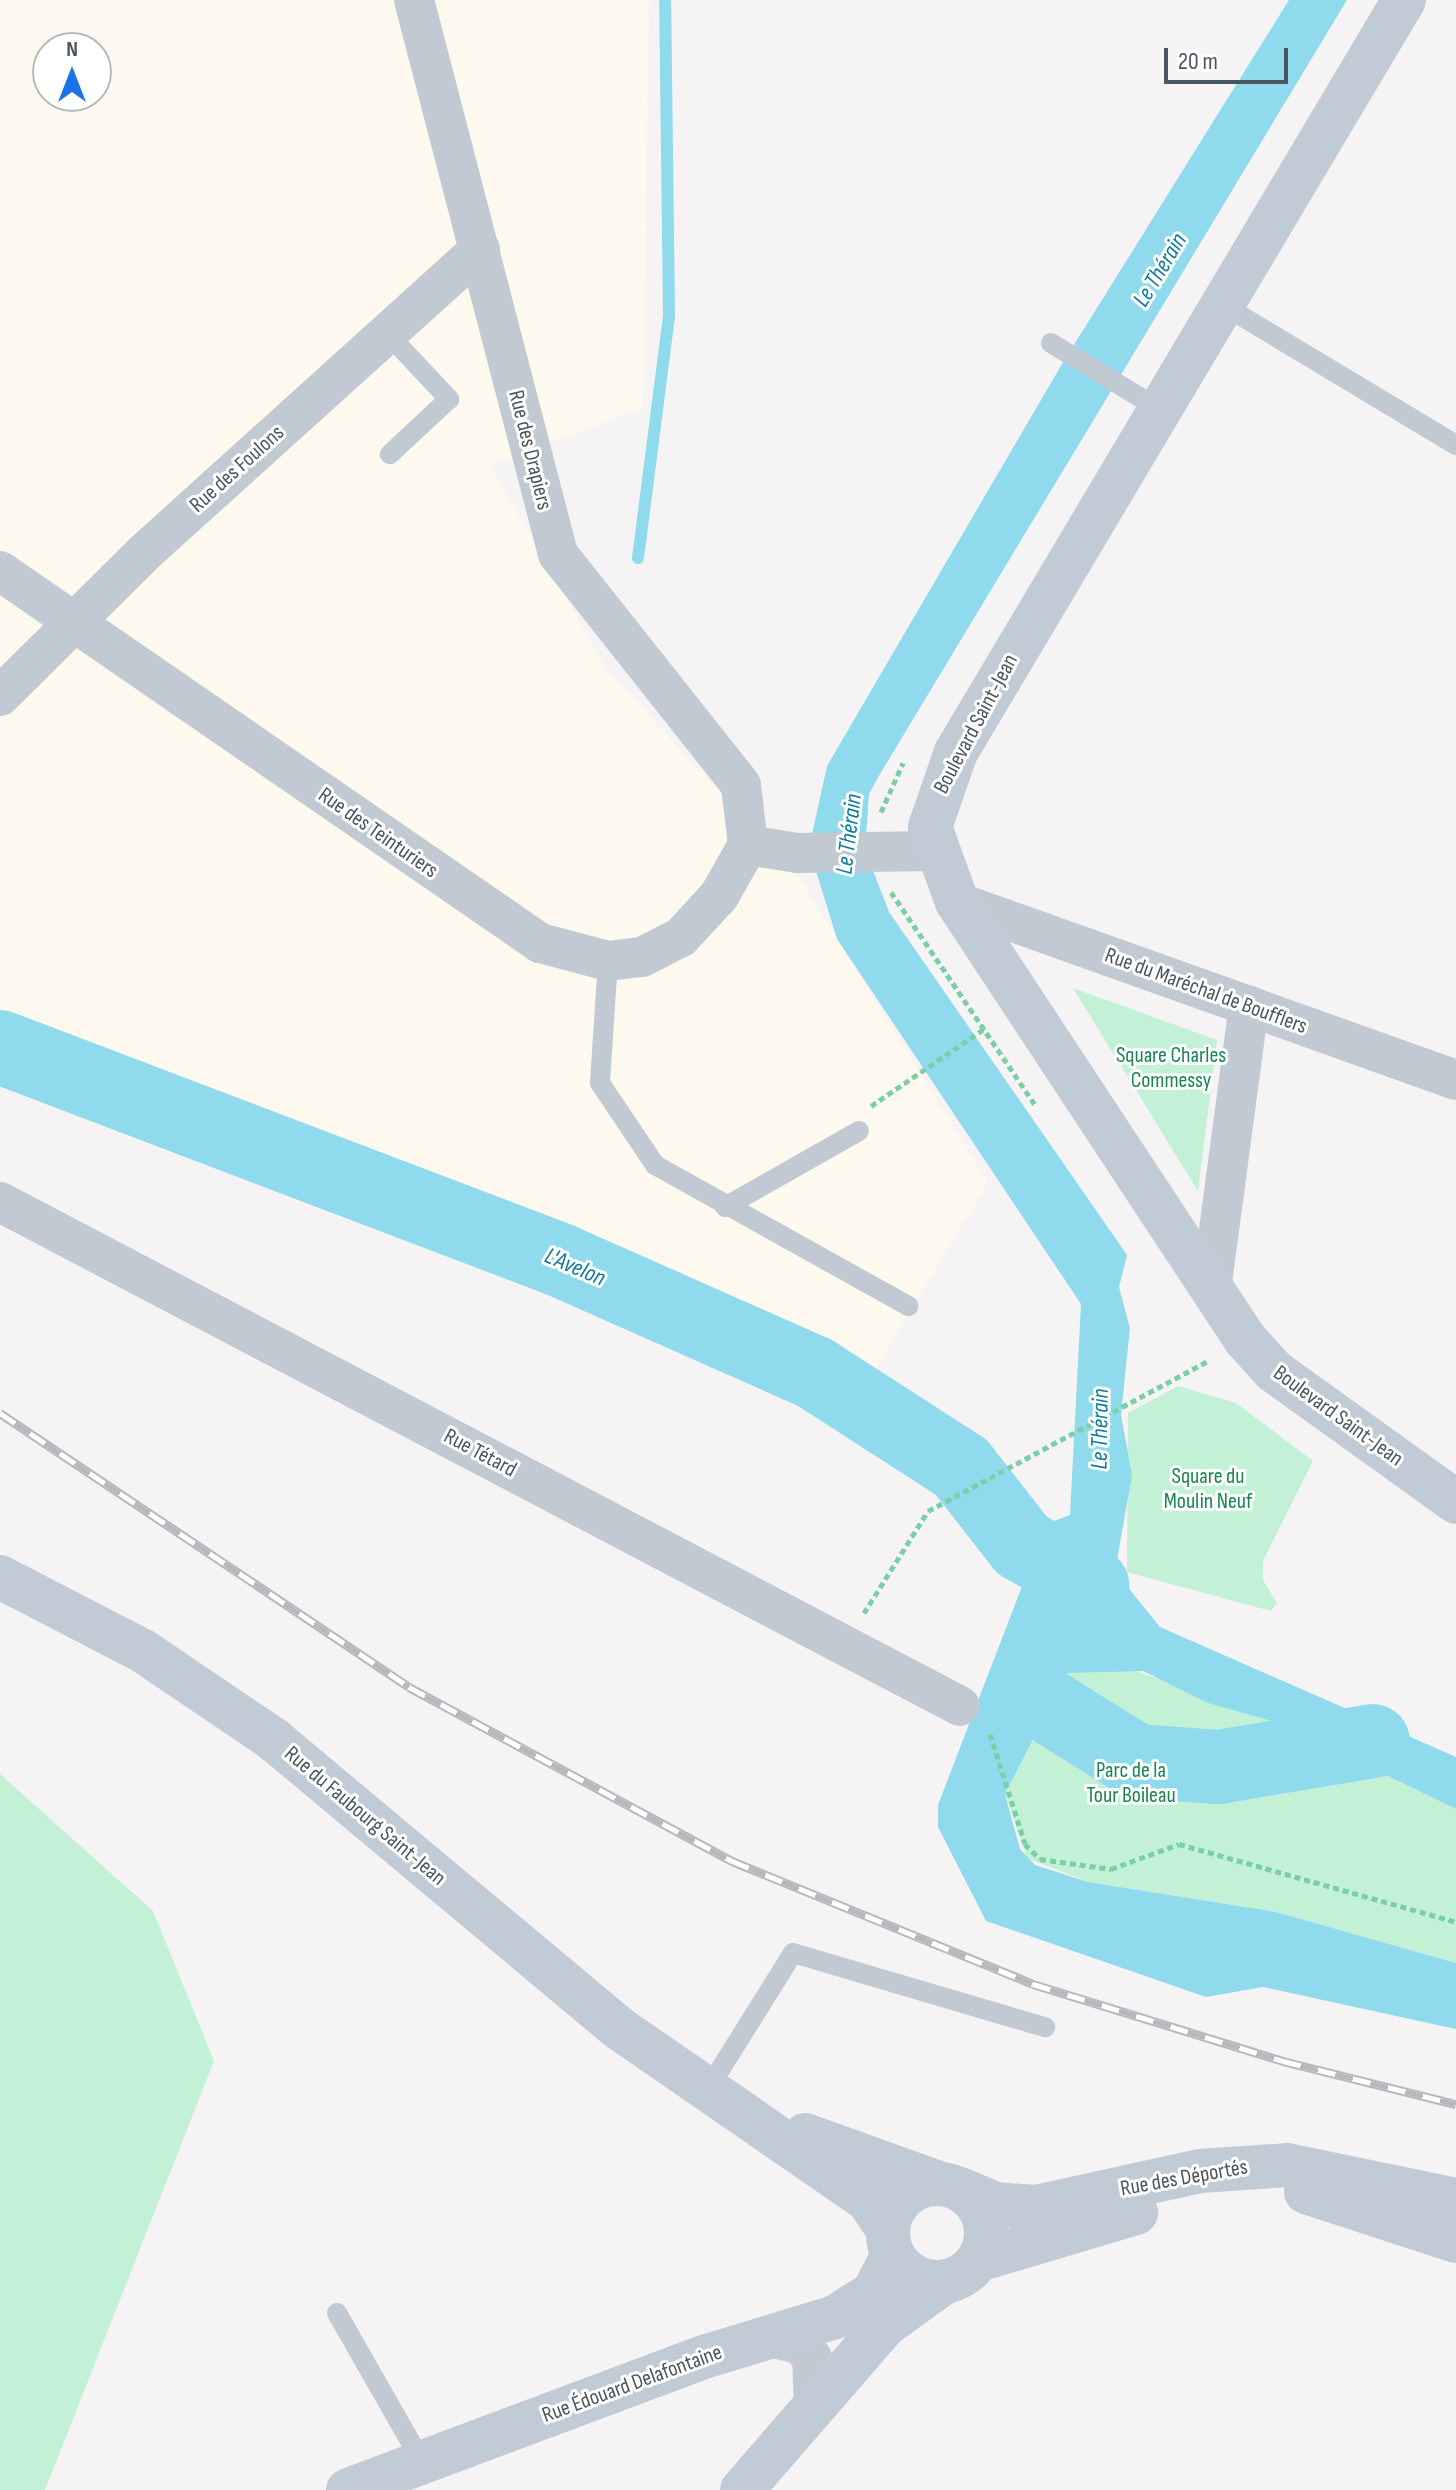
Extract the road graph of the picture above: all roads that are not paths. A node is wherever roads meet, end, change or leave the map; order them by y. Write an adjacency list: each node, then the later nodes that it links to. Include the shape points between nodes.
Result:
1 (414, 0): 3 (street, Rue des Drapiers)
2 (1404, 0): 4 (main road, Boulevard Saint-Jean)
3 (480, 249): 5 (street, Rue des Foulons); 13 (street, Rue des Drapiers, via 558,554 575,584 734,772)
4 (1223, 305): 7 (main road, Boulevard Saint-Jean); 8 (lane)
5 (387, 333): 9 (lane, via 449,399); 11 (street, Rue des Foulons)
6 (1051, 343): 7 (lane)
7 (1144, 400): 14 (main road, Boulevard Saint-Jean, via 951,762 932,813)
8 (1456, 445)
9 (390, 454)
10 (0, 571): 11 (street, Rue des Teinturiers)
11 (74, 622): 12 (street, Rue des Foulons); 16 (street, Rue des Teinturiers, via 519,932 578,957)
12 (0, 696)
13 (748, 845): 14 (street, via 797,853); 16 (street, Rue des Teinturiers, via 719,896 681,937 642,957)
14 (934, 851): 15 (main road, Boulevard Saint-Jean)
15 (957, 902): 17 (street, Rue du Maréchal de Boufflers); 22 (main road, Boulevard Saint-Jean)
16 (608, 961): 21 (lane, via 599,1067 604,1098 669,1178)
17 (1249, 1006): 18 (street, Rue du Maréchal de Boufflers); 22 (street)
18 (1456, 1080)
19 (859, 1131): 21 (lane)
20 (0, 1202): 26 (street, Rue Tétard)
21 (725, 1207): 23 (lane)
22 (1211, 1290): 24 (main road, Boulevard Saint-Jean, via 1274,1371)
23 (908, 1306)
24 (1456, 1502)
25 (0, 1577): 28 (main road, Rue du Faubourg Saint-Jean, via 143,1651 252,1724 620,2029)
26 (973, 1714)
27 (1045, 2027): 28 (lane, via 793,1953)
28 (708, 2089): 29 (main road, Rue du Faubourg Saint-Jean, via 826,2145); 32 (main road, Rue du Faubourg Saint-Jean, via 868,2200)
29 (951, 2187): 30 (main road, Rue des Déportés, via 995,2204 1036,2207 1200,2171 1287,2165); 32 (main road, via 908,2194); 33 (main road, via 986,2224)
30 (1456, 2200)
31 (1456, 2241): 33 (main road, Rue des Déportés, via 1329,2198 1243,2188 1197,2194)
32 (891, 2243): 33 (main road, via 912,2275); 35 (main road, Rue Édouard Delafontaine, via 887,2276 861,2303)
33 (962, 2270): 36 (main road, Rue des Déportés, via 897,2314)
34 (337, 2313): 37 (lane)
35 (769, 2337): 36 (street, via 800,2344 812,2358); 37 (main road, Rue Édouard Delafontaine)
36 (814, 2406): 39 (main road, Rue des Déportés)
37 (422, 2462): 38 (main road, Rue Édouard Delafontaine)
38 (348, 2490)
39 (742, 2490)

